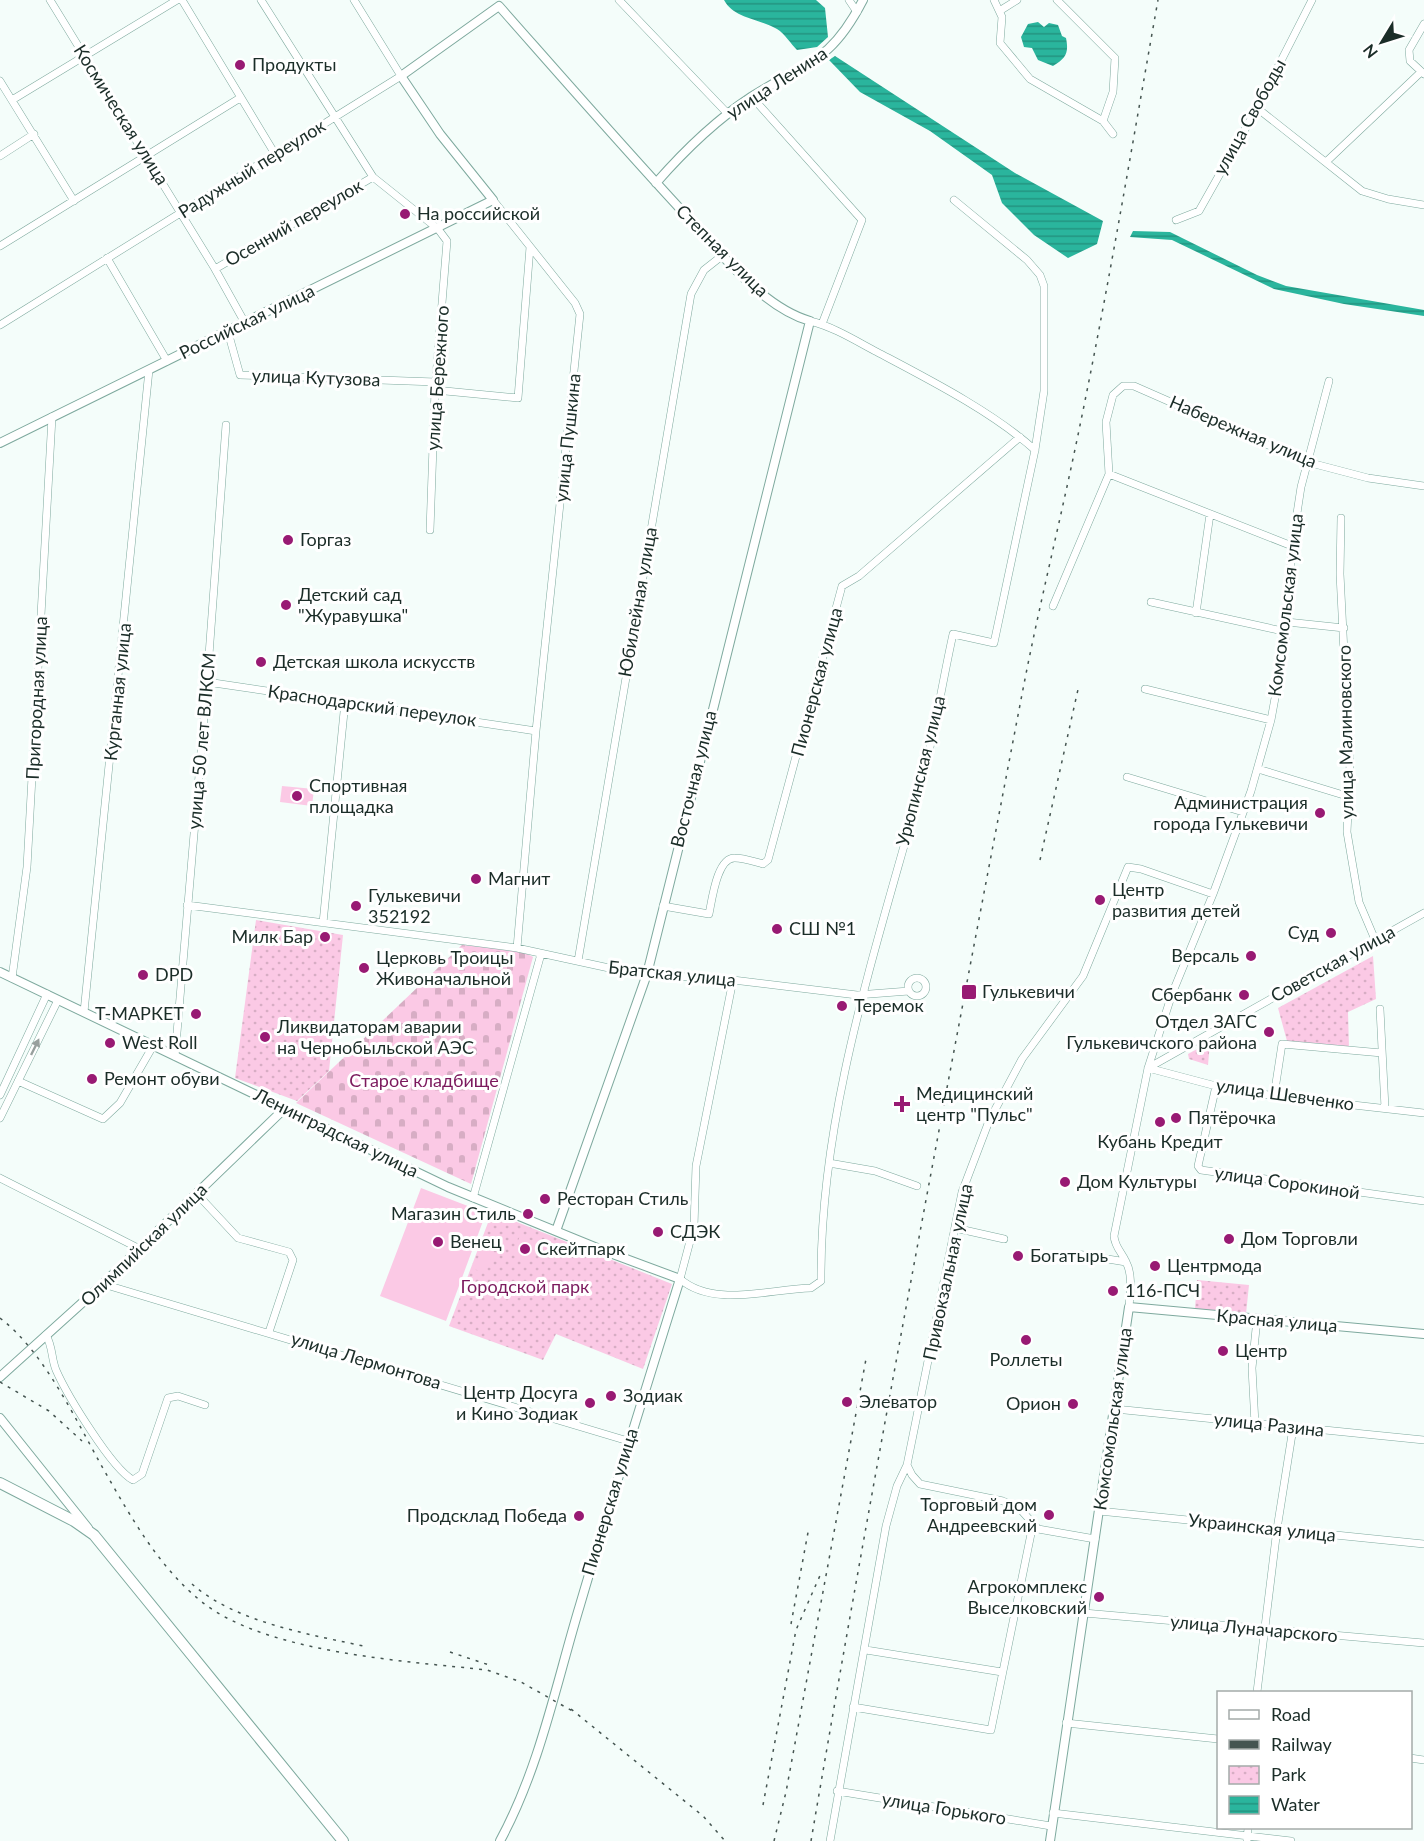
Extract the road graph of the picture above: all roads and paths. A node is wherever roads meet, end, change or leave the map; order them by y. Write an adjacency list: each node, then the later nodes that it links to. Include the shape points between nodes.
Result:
1 (50, 0): 17 (street, Космическая улица)
2 (177, 0): 17 (street)
3 (182, 0): 22 (street)
4 (261, 0): 26 (street)
5 (354, 0): 19 (street, улица Пушкина)
6 (619, 0): 25 (street)
7 (849, 0): 15 (street)
8 (863, 0): 15 (street, улица Ленина)
9 (994, 0): 14 (street)
10 (1017, 0): 14 (street)
11 (1057, 0): 27 (street, via 1115,58 1113,92)
12 (1312, 0): 24 (street, улица Свободы)
13 (497, 3): 19 (street, Радужный переулок); 35 (street, Степная улица)
14 (1000, 10): 27 (street, via 1000,43 1030,79)
15 (857, 12): 21 (street, улица Ленина, via 826,53)
16 (1424, 24): 18 (street, via 1409,50 1410,61)
17 (86, 58): 23 (street); 32 (street, Космическая улица)
18 (1422, 73): 33 (street)
19 (401, 76): 26 (street, Радужный переулок); 36 (street, улица Пушкина, via 440,134)
20 (0, 81): 23 (street)
21 (752, 97): 25 (street, улица Ленина); 50 (street, via 862,220)
22 (240, 98): 30 (street); 32 (street)
23 (12, 100): 28 (street)
24 (1257, 108): 33 (street); 41 (street, улица Свободы, via 1199,211)
25 (728, 114): 35 (street, улица Ленина)
26 (334, 118): 30 (street, Радужный переулок); 34 (street)
27 (1103, 121): 29 (street)
28 (34, 134): 31 (street); 38 (street)
29 (1113, 134)
30 (275, 154): 40 (street, Радужный переулок)
31 (0, 156)
32 (147, 156): 38 (street); 40 (street, Космическая улица)
33 (1327, 161): 39 (street, via 1362,190 1388,200)
34 (373, 177): 42 (street); 47 (street, Осенний переулок)
35 (656, 183): 45 (street, Степная улица)
36 (493, 200): 42 (street, Российская улица); 44 (street, улица Пушкина)
37 (954, 200): 61 (street, Урюпинская улица, via 1027,260 1044,286 1044,391)
38 (74, 201): 43 (street)
39 (1424, 206)
40 (182, 213): 46 (street, Радужный переулок); 47 (street, Космическая улица)
41 (1176, 220)
42 (438, 229): 49 (street, Российская улица); 56 (street, улица Бережного, via 447,241)
43 (0, 246)
44 (530, 247): 56 (street, улица Кутузова, via 518,398); 79 (street, улица Пушкина, via 580,314)
45 (723, 255): 48 (street, Степная улица, via 763,295 794,317); 92 (street, Юбилейная улица, via 704,270 691,294)
46 (107, 258): 51 (street, Радужный переулок); 53 (street)
47 (215, 269): 49 (street, Космическая улица)
48 (810, 321): 50 (street, Степная улица); 86 (street, Восточная улица)
49 (245, 323): 52 (street, Российская улица)
50 (822, 324): 59 (street, Степная улица, via 924,376)
51 (0, 325)
52 (228, 332): 53 (street, Российская улица); 56 (street, улица Кутузова, via 240,375)
53 (167, 361): 54 (street, Российская улица)
54 (149, 370): 57 (street, Российская улица); 102 (street, Курганная улица)
55 (1329, 381): 62 (street, Комсомольская улица)
56 (435, 386): 67 (street, улица Бережного)
57 (52, 417): 60 (street, Российская улица); 95 (street, Пригородная улица, via 27,867)
58 (226, 425): 75 (street, улица 50 лет ВЛКСМ)
59 (1020, 437): 61 (street, Степная улица); 86 (street, Пионерская улица, via 860,576 842,586 768,860 763,864 726,860 720,869 709,914)
60 (0, 442)
61 (1035, 450): 99 (street, Урюпинская улица, via 994,643 953,634 921,782)
62 (1307, 462): 63 (street, Набережная улица, via 1134,386 1123,386 1113,395 1106,422); 64 (street, Набережная улица, via 1368,478); 68 (street, Комсомольская улица)
63 (1109, 474): 65 (street); 70 (street)
64 (1424, 486)
65 (1210, 514): 68 (street); 71 (street)
66 (1341, 518): 73 (street, улица Малиновского)
67 (430, 530)
68 (1292, 546): 72 (street, Комсомольская улица)
69 (1151, 602): 71 (street)
70 (1053, 606)
71 (1197, 613): 74 (street)
72 (1287, 622): 73 (street); 74 (street, Комсомольская улица)
73 (1344, 628): 82 (street, улица Малиновского)
74 (1287, 632): 78 (street, Комсомольская улица)
75 (207, 682): 77 (street, Краснодарский переулок); 85 (street, улица 50 лет ВЛКСМ)
76 (1145, 689): 78 (street)
77 (345, 702): 79 (street, Краснодарский переулок); 88 (street)
78 (1271, 720): 80 (street, Комсомольская улица)
79 (536, 730): 90 (street, улица Пушкина)
80 (1258, 769): 82 (street); 83 (street, Комсомольская улица)
81 (1127, 777): 83 (street)
82 (1350, 797): 89 (street, улица Малиновского, via 1347,832 1359,902)
83 (1244, 812): 84 (street, Комсомольская улица)
84 (1213, 894): 106 (street, Комсомольская улица, via 1172,994); 123 (street, Привокзальная улица, via 1128,867 1083,976 1031,1044 989,1121 962,1192)
85 (187, 905): 88 (street, Братская улица); 105 (street, улица 50 лет ВЛКСМ)
86 (663, 906): 94 (street, Восточная улица)
87 (1424, 913): 89 (street, Советская улица)
88 (323, 923): 90 (street, Братская улица)
89 (1376, 942): 106 (street, Советская улица)
90 (517, 948): 91 (street, Братская улица)
91 (541, 954): 92 (street, Братская улица); 121 (street)
92 (578, 961): 94 (street, Братская улица)
93 (0, 972): 95 (street, Ленинградская улица)
94 (647, 974): 96 (street, Братская улица); 124 (street, Восточная улица)
95 (12, 978): 98 (street, Ленинградская улица)
96 (734, 980): 99 (street, Братская улица); 129 (street, Пионерская улица, via 696,1166 694,1226)
97 (909, 991): 99 (street, Братская улица)
98 (47, 994): 100 (street, Ленинградская улица); 108 (street)
99 (864, 994): 117 (street, Урюпинская улица)
100 (58, 1000): 102 (street, Ленинградская улица); 109 (street, one-way to 100)
101 (1380, 1009): 104 (street)
102 (84, 1012): 103 (street, Ленинградская улица)
103 (153, 1046): 105 (street, Ленинградская улица); 109 (street, via 120,1103 103,1119)
104 (1382, 1053): 112 (street, via 1282,1044); 113 (street)
105 (175, 1056): 114 (street, Ленинградская улица)
106 (1148, 1068): 110 (street, улица Шевченко); 128 (street, Комсомольская улица, via 1114,1236)
107 (0, 1073): 108 (street)
108 (9, 1077): 111 (street)
109 (18, 1081): 116 (street)
110 (1216, 1086): 112 (street, улица Шевченко); 122 (street, улица Сорокиной, via 1205,1126 1198,1166 1201,1170)
111 (0, 1095)
112 (1274, 1096): 113 (street, улица Шевченко)
113 (1385, 1108): 115 (street, улица Шевченко)
114 (284, 1109): 120 (street, Олимпийская улица); 121 (street, Ленинградская улица)
115 (1424, 1113)
116 (0, 1118)
117 (829, 1163): 119 (street, via 875,1171); 129 (street, Урюпинская улица, via 819,1284 811,1288 713,1294 690,1287)
118 (0, 1178): 126 (street)
119 (917, 1186)
120 (197, 1194): 126 (street, Олимпийская улица); 133 (street, via 238,1238 289,1252 293,1260)
121 (473, 1198): 124 (street, Ленинградская улица)
122 (1424, 1201)
123 (955, 1228): 125 (street); 144 (street, Привокзальная улица)
124 (556, 1231): 129 (street, Ленинградская улица)
125 (1004, 1239)
126 (140, 1248): 130 (street, Олимпийская улица)
127 (1077, 1254): 128 (street)
128 (1126, 1262): 131 (street, Комсомольская улица)
129 (680, 1279): 143 (street, Пионерская улица)
130 (103, 1284): 133 (street, улица Лермонтова); 135 (street, Олимпийская улица)
131 (1129, 1307): 132 (street, Красная улица); 138 (street, Комсомольская улица)
132 (1257, 1319): 134 (street, Красная улица); 140 (street, via 1252,1368)
133 (269, 1332): 143 (street, улица Лермонтова)
134 (1424, 1334)
135 (46, 1335): 136 (street, Олимпийская улица); 137 (street, via 59,1376 111,1461 133,1480 142,1474 168,1398 178,1396)
136 (0, 1377)
137 (205, 1405)
138 (1115, 1410): 140 (street, улица Разина); 146 (street, Комсомольская улица)
139 (0, 1418): 149 (street)
140 (1256, 1424): 141 (street, улица Разина)
141 (1293, 1428): 142 (street, улица Разина); 148 (street)
142 (1424, 1440)
143 (628, 1441): 166 (street, Пионерская улица, via 555,1700 532,1768)
144 (907, 1465): 147 (street, via 920,1484 1003,1501 1020,1509); 155 (street, Привокзальная улица, via 886,1526)
145 (0, 1483): 149 (main road)
146 (1100, 1511): 148 (street, Украинская улица); 150 (street, Комсомольская улица)
147 (1033, 1524): 150 (street, via 1038,1529); 156 (street)
148 (1276, 1529): 151 (street, Украинская улица); 153 (street)
149 (94, 1535): 165 (main road)
150 (1095, 1539): 152 (street, Комсомольская улица)
151 (1424, 1544)
152 (1084, 1613): 153 (street, улица Луначарского); 159 (street, Комсомольская улица)
153 (1263, 1630): 154 (street, улица Луначарского); 157 (street)
154 (1424, 1643)
155 (866, 1650): 156 (street); 158 (street, Привокзальная улица)
156 (1002, 1672): 158 (street, via 991,1730)
157 (1257, 1691)
158 (853, 1707): 161 (street, Привокзальная улица)
159 (1066, 1723): 160 (street); 162 (street, Комсомольская улица)
160 (1217, 1739)
161 (837, 1791): 163 (street, улица Горького); 167 (street, Привокзальная улица)
162 (1053, 1813): 163 (street, Комсомольская улица); 164 (street)
163 (1051, 1826): 168 (street, Комсомольская улица)
164 (1248, 1834): 169 (street)
165 (343, 1841)
166 (500, 1841)
167 (830, 1841)
168 (1050, 1841)
169 (1291, 1841)

